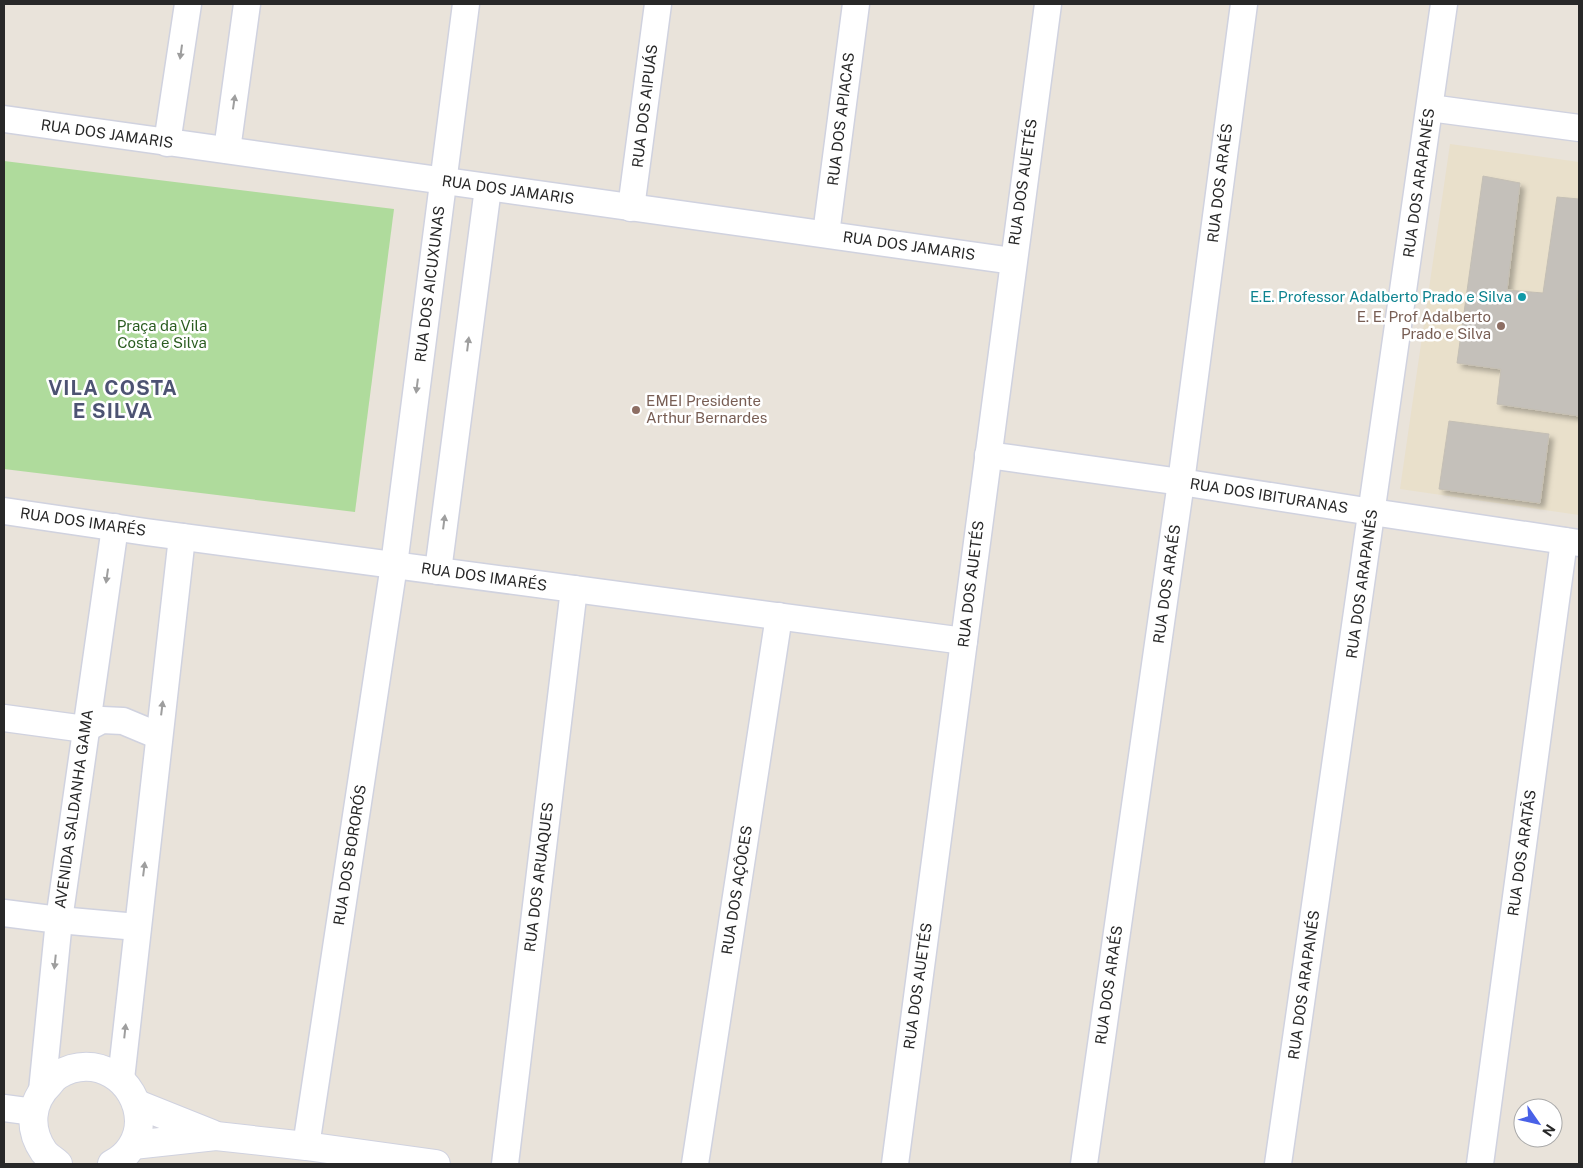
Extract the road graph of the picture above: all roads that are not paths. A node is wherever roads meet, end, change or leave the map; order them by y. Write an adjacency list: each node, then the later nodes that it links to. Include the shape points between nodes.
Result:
1 (188, 4): 12 (street, one-way to 12)
2 (247, 4): 13 (street, one-way to 2)
3 (466, 4): 14 (street, RUA DOS AICUXUNAS)
4 (658, 4): 16 (street, RUA DOS AIPUÁS)
5 (856, 4): 17 (street, RUA DOS APIACAS)
6 (1048, 4): 18 (street, RUA DOS AUETÉS)
7 (1244, 4): 20 (street, RUA DOS ARAÉS)
8 (1444, 4): 9 (street, RUA DOS ARAPANÉS)
9 (1430, 108): 11 (street); 22 (street, RUA DOS ARAPANÉS)
10 (4, 119): 12 (street, RUA DOS JAMARIS)
11 (1579, 128)
12 (168, 143): 13 (street, RUA DOS JAMARIS)
13 (227, 150): 14 (street, RUA DOS JAMARIS)
14 (444, 182): 15 (street, RUA DOS JAMARIS); 26 (street, RUA DOS AICUXUNAS, one-way to 26)
15 (488, 188): 16 (street, RUA DOS JAMARIS); 27 (street, one-way to 15)
16 (631, 208): 17 (street, RUA DOS JAMARIS)
17 (826, 234): 18 (street, RUA DOS JAMARIS)
18 (1013, 261): 19 (street, RUA DOS AUETÉS)
19 (988, 455): 20 (street, RUA DOS IBITURANAS); 30 (street, RUA DOS AUETÉS)
20 (1181, 482): 22 (street, RUA DOS IBITURANAS); 50 (street, RUA DOS ARAÉS)
21 (4, 511): 23 (street, RUA DOS IMARÉS)
22 (1372, 512): 25 (street, RUA DOS IBITURANAS); 51 (street, RUA DOS ARAPANÉS)
23 (114, 527): 24 (street, RUA DOS IMARÉS); 32 (street, AVENIDA SALDANHA GAMA, one-way to 32)
24 (182, 537): 26 (street, RUA DOS IMARÉS); 33 (street, one-way to 24)
25 (1572, 542): 52 (street, RUA DOS ARATÃS)
26 (394, 565): 27 (street, RUA DOS IMARÉS); 42 (street, RUA DOS BORORÓS)
27 (438, 571): 28 (street, RUA DOS IMARÉS)
28 (574, 589): 29 (street, RUA DOS IMARÉS); 47 (street, RUA DOS ARUAQUES)
29 (779, 616): 30 (street, RUA DOS IMARÉS); 48 (street, RUA DOS AÇÔCES)
30 (964, 641): 49 (street, RUA DOS AUETÉS)
31 (4, 718): 32 (street)
32 (85, 729): 33 (street, via 102,720 123,721); 35 (street, AVENIDA SALDANHA GAMA)
33 (159, 736): 36 (street, one-way to 33)
34 (4, 913): 35 (street)
35 (59, 920): 36 (street); 40 (street, AVENIDA SALDANHA GAMA, one-way to 40)
36 (137, 927): 37 (street, one-way to 36)
37 (121, 1079): 38 (street); 40 (street, via 101,1068 78,1067 58,1075)
38 (137, 1104): 41 (street); 43 (street, via 139,1123)
39 (4, 1108): 40 (street)
40 (37, 1113): 44 (street, AVENIDA SALDANHA GAMA); 45 (street, via 45,1153)
41 (216, 1136): 42 (street); 43 (street)
42 (306, 1146): 46 (street)
43 (126, 1156)
44 (30, 1164)
45 (58, 1164)
46 (436, 1164)
47 (505, 1164)
48 (695, 1164)
49 (895, 1164)
50 (1084, 1164)
51 (1278, 1164)
52 (1480, 1164)

